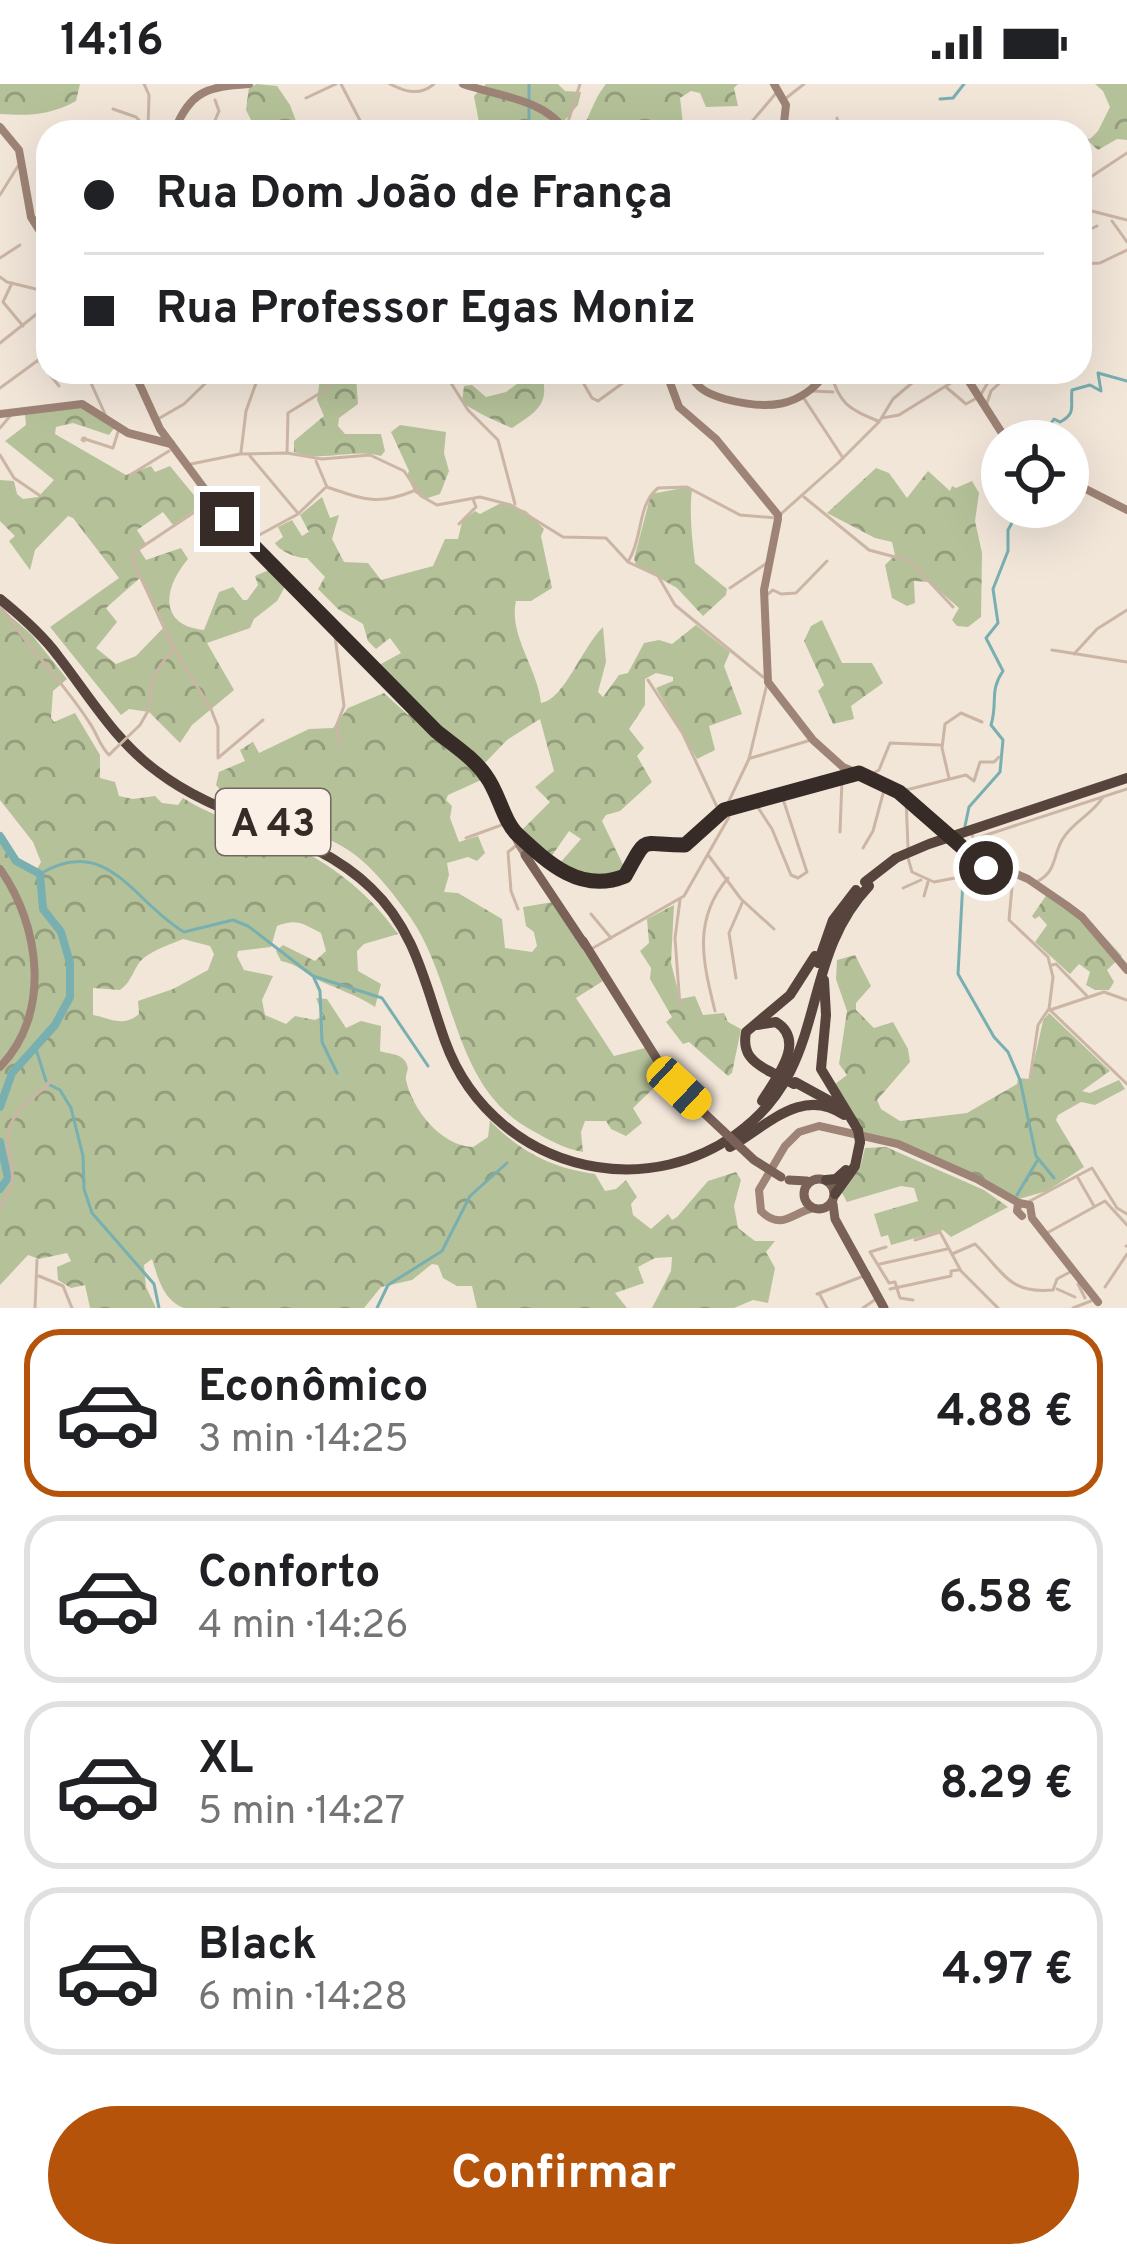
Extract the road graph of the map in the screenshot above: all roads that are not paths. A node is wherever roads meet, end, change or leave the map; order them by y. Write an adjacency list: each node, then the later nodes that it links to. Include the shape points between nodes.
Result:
1 (144, 84): 15 (street)
2 (249, 84): 16 (main road, via 214,86 195,96)
3 (338, 84): 11 (street); 18 (street)
4 (390, 84): 5 (street, via 417,92)
5 (434, 84)
6 (463, 84): 9 (main road)
7 (580, 84): 20 (street)
8 (804, 84): 10 (street)
9 (477, 87): 19 (main road)
10 (778, 92): 21 (street); 22 (main road)
11 (306, 98)
12 (215, 100): 17 (street)
13 (113, 109): 14 (street)
14 (139, 120)
15 (148, 120)
16 (181, 120)
17 (215, 120)
18 (359, 120)
19 (556, 120)
20 (569, 120)
21 (754, 120)
22 (785, 120)
23 (0, 127): 25 (main road)
24 (1127, 153): 26 (street)
25 (23, 161): 27 (street); 31 (main road)
26 (1092, 176)
27 (0, 195)
28 (1092, 212): 29 (street)
29 (1112, 219): 30 (street); 34 (street)
30 (1127, 220)
31 (36, 223)
32 (1097, 226): 33 (street)
33 (1092, 228)
34 (1127, 242)
35 (20, 245): 37 (street)
36 (1127, 250): 38 (street)
37 (0, 258)
38 (1092, 263)
39 (0, 277): 40 (street)
40 (12, 283): 41 (street); 43 (street, via 3,302)
41 (36, 289)
42 (36, 315): 43 (street)
43 (23, 326): 44 (street)
44 (0, 343)
45 (36, 361): 64 (street)
46 (92, 384): 67 (street)
47 (140, 384): 73 (main road)
48 (205, 384): 73 (street)
49 (255, 384): 81 (street)
50 (332, 384): 80 (street, via 288,413)
51 (452, 384): 95 (street, via 498,440)
52 (585, 384): 53 (street, via 595,400)
53 (620, 384)
54 (670, 384): 98 (main road, via 679,407)
55 (697, 384): 66 (main road, via 756,407)
56 (817, 384): 66 (main road)
57 (832, 384): 65 (street)
58 (910, 384): 74 (street)
59 (947, 384): 63 (street)
60 (973, 384): 68 (main road)
61 (988, 384): 68 (street)
62 (998, 384): 68 (street)
63 (944, 386): 68 (street, via 966,404); 74 (street)
64 (0, 388)
65 (835, 393): 66 (street); 74 (street)
66 (807, 394): 84 (street)
67 (98, 395): 69 (street); 72 (street)
68 (981, 399): 75 (main road)
69 (90, 404): 71 (main road); 72 (main road)
70 (0, 414): 71 (main road)
71 (12, 414): 76 (street)
72 (108, 419): 77 (main road)
73 (156, 420): 79 (main road)
74 (881, 420): 84 (street)
75 (994, 420)
76 (0, 428)
77 (120, 428): 78 (street, via 113,448); 79 (main road)
78 (85, 440)
79 (166, 446): 86 (main road); 87 (street)
80 (286, 453): 82 (street); 85 (street)
81 (240, 454): 82 (street); 86 (street)
82 (249, 454): 97 (street)
83 (0, 455): 91 (street, via 14,478)
84 (843, 458): 92 (street)
85 (315, 459): 88 (street); 89 (street, via 370,455 404,471)
86 (187, 464): 94 (main road)
87 (130, 475)
88 (326, 487): 89 (street, via 380,502); 97 (street)
89 (417, 489): 93 (street, via 437,505)
90 (1089, 491): 96 (main road)
91 (39, 495)
92 (802, 496): 98 (street); 107 (street, via 872,552 910,561)
93 (473, 498): 95 (street); 99 (street, via 476,507)
94 (212, 500): 100 (main road); 110 (street, via 133,555)
95 (517, 508): 102 (street, via 562,537 611,540)
96 (1127, 510)
97 (298, 514): 100 (street)
98 (779, 515): 102 (street, via 740,515 669,486 650,493); 103 (main road)
99 (459, 524)
100 (248, 541): 109 (main road)
101 (827, 561): 105 (street, via 796,593)
102 (628, 562): 115 (street, via 658,576 674,604)
103 (767, 562): 104 (street); 105 (main road)
104 (730, 588)
105 (764, 597): 115 (main road)
106 (0, 599): 110 (street, bridge, via 105,753 139,726 153,677); 174 (highway, A 43, via 154,770 216,808 321,850 384,901 415,950 451,1057)
107 (953, 607)
108 (1127, 610): 112 (street)
109 (334, 627): 120 (street, via 344,706); 134 (main road, via 475,763)
110 (173, 647): 116 (street, via 211,709 218,758)
111 (1052, 650): 112 (street)
112 (1073, 655): 113 (street)
113 (1127, 662)
114 (648, 680): 133 (street)
115 (768, 682): 118 (main road); 122 (street)
116 (263, 720)
117 (982, 722): 119 (street, via 953,717)
118 (813, 740): 122 (street); 123 (main road)
119 (942, 745): 123 (street, via 890,743 879,770); 125 (street)
120 (340, 746)
121 (998, 757): 125 (street, via 980,762 974,781)
122 (748, 759): 133 (street)
123 (862, 775): 124 (main road); 128 (main road)
124 (842, 777): 129 (main road); 135 (street)
125 (949, 780): 130 (street)
126 (1100, 782): 127 (street, via 1116,777); 131 (street); 131 (street, via 972,825 973,838)
127 (1126, 785): 131 (street); 145 (highway, A 43, bridge, via 929,844 896,858)
128 (885, 788): 130 (main road); 137 (street)
129 (781, 794): 132 (main road); 132 (street, via 806,872 799,878)
130 (903, 795): 141 (main road); 144 (street, via 908,865)
131 (1103, 795): 146 (street)
132 (755, 802): 133 (main road)
133 (722, 815): 138 (main road, via 685,845 647,842 625,876 598,884); 139 (street)
134 (510, 822): 136 (street); 138 (main road)
135 (840, 832)
136 (466, 838)
137 (863, 848)
138 (527, 850): 151 (street, via 508,850); 156 (main road)
139 (709, 856): 143 (street); 149 (street)
140 (0, 869): 168 (main road, via 36,953 20,1043)
141 (984, 869): 142 (main road); 144 (street)
142 (1014, 874): 146 (main road); 158 (street, via 1010,920)
143 (728, 878): 150 (street); 166 (street, via 702,930)
144 (925, 880): 147 (street); 148 (street)
145 (867, 884): 155 (highway, A 43, via 846,901); 157 (highway, A 43)
146 (1035, 884): 159 (main road, via 1082,917)
147 (903, 888)
148 (924, 896)
149 (680, 898): 154 (street); 163 (street)
150 (743, 901): 153 (street); 160 (street, via 729,932)
151 (518, 909)
152 (590, 914): 154 (street)
153 (774, 928)
154 (610, 938): 156 (street)
155 (822, 942): 169 (highway, via 799,985 746,1032 750,1058); 175 (highway, A 43, via 798,1046)
156 (590, 950): 181 (main road, bridge, via 665,1072 754,1160)
157 (824, 965): 177 (highway, via 821,1069); 179 (highway, A 43, via 803,1049 775,1098 739,1133)
158 (1052, 966): 161 (street); 164 (street)
159 (1127, 970)
160 (736, 979)
161 (1089, 997): 162 (street, via 1109,992); 165 (street)
162 (1127, 1000)
163 (680, 1006)
164 (1049, 1009): 165 (street); 167 (street); 170 (street)
165 (1058, 1009): 167 (street)
166 (715, 1011)
167 (1056, 1016): 173 (street)
168 (0, 1067)
169 (770, 1070): 172 (highway, bridge); 175 (highway, via 748,1048 751,1030 766,1021 785,1028 791,1045)
170 (1030, 1079)
171 (51, 1081): 186 (street, via 10,1125 12,1189)
172 (795, 1083): 176 (highway); 177 (highway, via 840,1107)
173 (1127, 1084)
174 (483, 1101): 178 (highway, A 43, via 532,1138); 178 (highway, A 43, via 530,1144)
175 (762, 1101): 178 (highway, A 43, via 717,1139 677,1156)
176 (844, 1115): 177 (highway); 179 (highway, via 803,1104 727,1149)
177 (856, 1133): 182 (highway, via 845,1171); 184 (highway, via 855,1166)
178 (595, 1164): 179 (highway, A 43)
179 (676, 1164)
180 (1076, 1175): 185 (street); 187 (street); 189 (street, via 1094,1169)
181 (785, 1179): 182 (main road); 183 (main road)
182 (819, 1180): 183 (main road); 184 (main road)
183 (804, 1194): 187 (main road, via 798,1210 783,1218 761,1199 793,1142 827,1130 919,1156); 188 (main road)
184 (834, 1196): 188 (main road); 192 (main road)
185 (1097, 1206): 190 (street, via 1107,1201); 191 (street)
186 (0, 1207)
187 (1026, 1207): 188 (main road, via 898,1144 819,1126 789,1140 758,1195 775,1221); 191 (main road); 201 (main road)
188 (816, 1209): 192 (main road)
189 (1127, 1214)
190 (1127, 1225)
191 (1050, 1235): 201 (main road)
192 (843, 1237): 197 (main road)
193 (915, 1240): 195 (street, via 940,1232)
194 (886, 1247): 199 (street, via 870,1252)
195 (950, 1251): 199 (street); 200 (street); 205 (street, via 975,1244 1019,1289)
196 (1127, 1254): 204 (street)
197 (856, 1258): 203 (main road); 206 (main road)
198 (37, 1260): 202 (street)
199 (878, 1264): 206 (street)
200 (960, 1269): 206 (street); 214 (street)
201 (1075, 1270): 205 (street); 209 (main road); 209 (main road)
202 (39, 1276): 210 (street); 211 (street, via 63,1286)
203 (864, 1276): 206 (main road, bridge); 212 (street, via 818,1294)
204 (1105, 1287)
205 (1055, 1289): 207 (street)
206 (885, 1295): 208 (street); 213 (street)
207 (1075, 1297)
208 (913, 1300)
209 (1091, 1301): 215 (street); 216 (main road)
210 (35, 1308)
211 (73, 1308)
212 (827, 1308)
213 (863, 1308)
214 (998, 1308)
215 (1073, 1308)
216 (1109, 1308)

